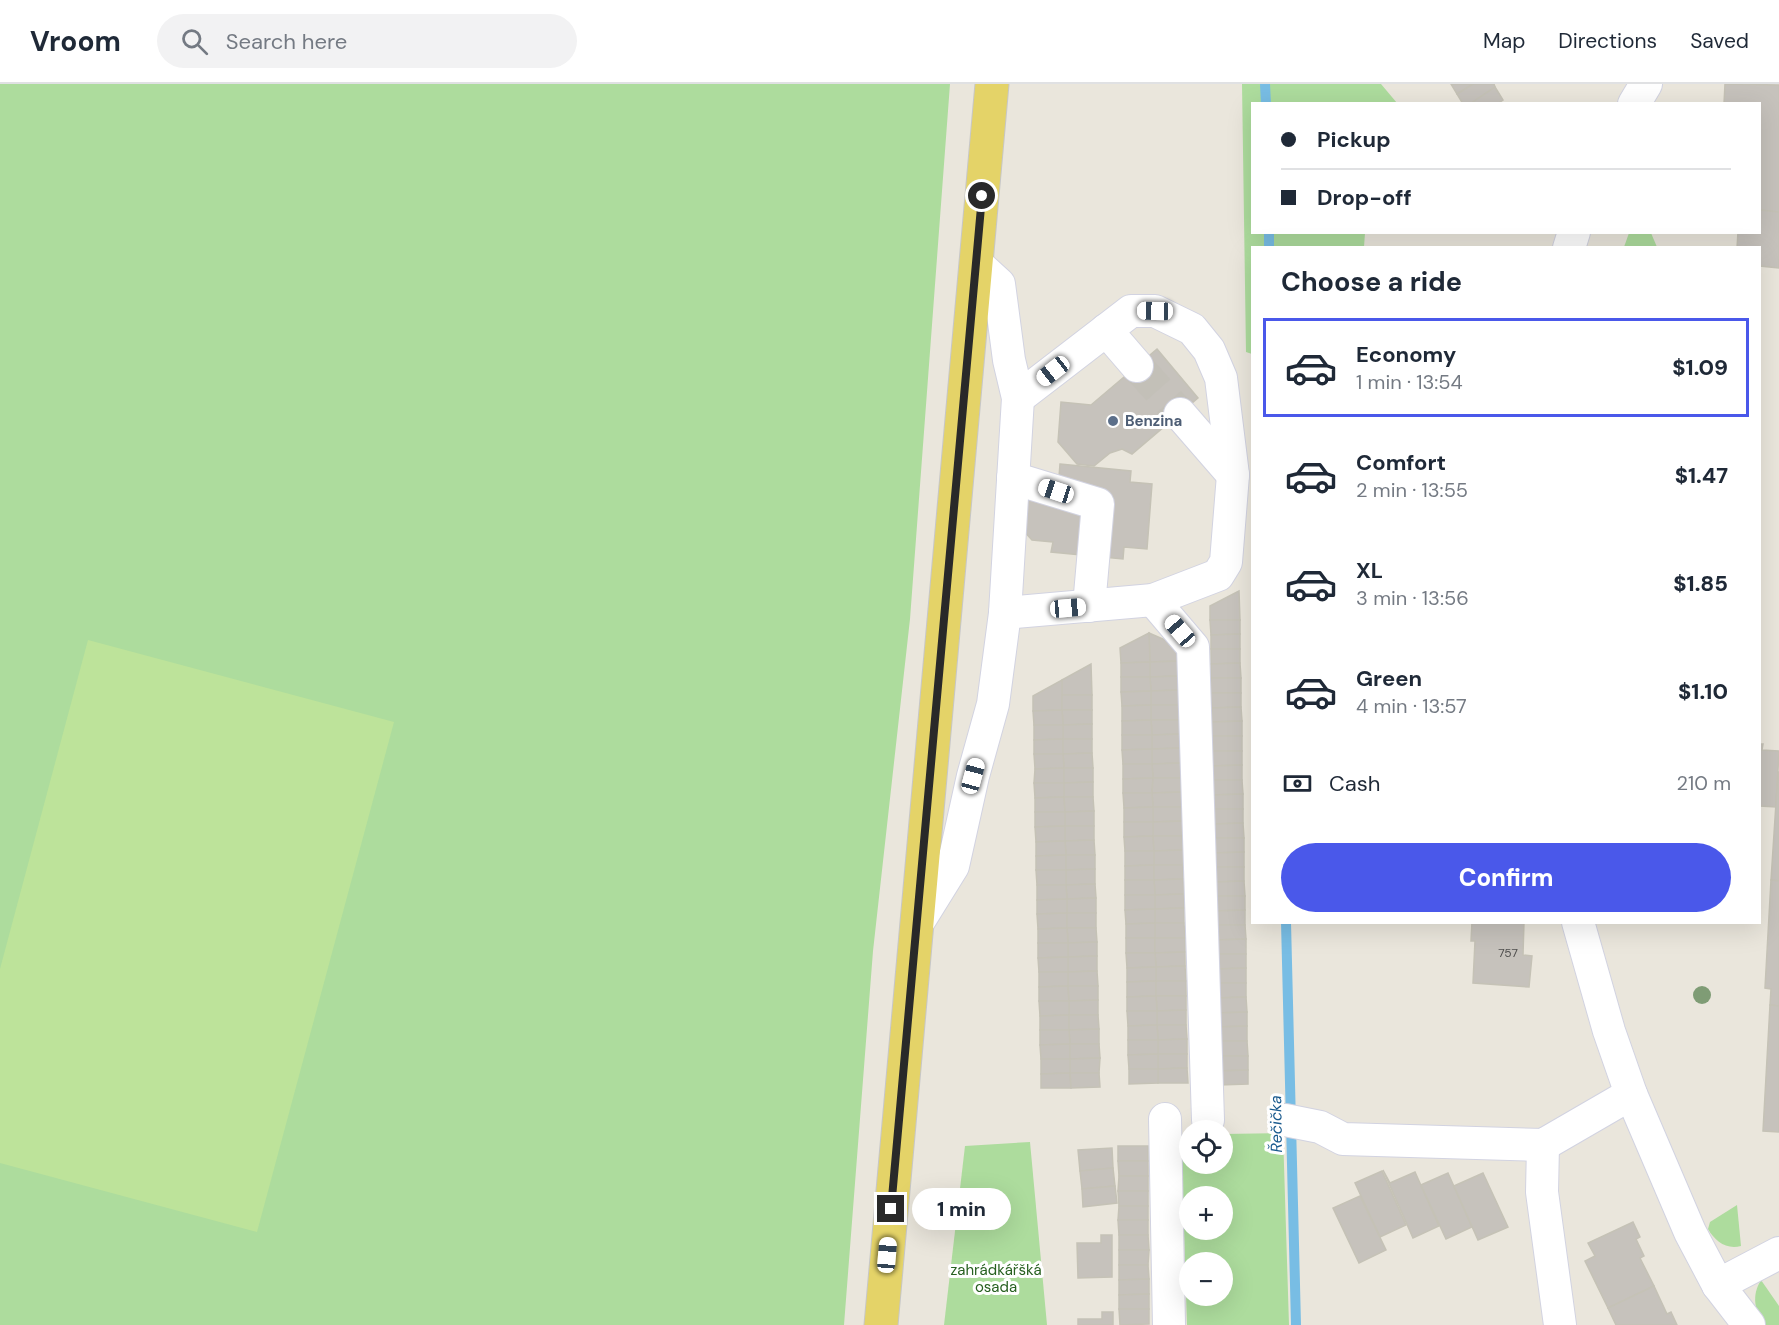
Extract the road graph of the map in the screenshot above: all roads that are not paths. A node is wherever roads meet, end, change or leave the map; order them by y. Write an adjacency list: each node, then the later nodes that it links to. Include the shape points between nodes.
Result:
1 (992, 84): 4 (main road)
2 (1646, 84): 3 (street)
3 (1635, 102)
4 (976, 263): 7 (street, via 999,284); 14 (main road)
5 (1106, 330): 6 (street); 7 (street); 9 (street, via 1131,311 1155,311 1192,329 1209,350 1221,378)
6 (1137, 366)
7 (1018, 398): 10 (street)
8 (1180, 414): 9 (street)
9 (1233, 475): 11 (street, via 1226,561 1218,575)
10 (1013, 478): 12 (street, via 1098,504); 13 (street)
11 (1153, 600): 12 (street); 18 (street, via 1193,647)
12 (1089, 606): 13 (street)
13 (1005, 613): 14 (street, via 993,704 953,866)
14 (917, 924): 23 (main road)
15 (1579, 924): 16 (street)
16 (1631, 1094): 20 (street); 22 (street, via 1690,1232)
17 (1166, 1119): 24 (street)
18 (1208, 1120)
19 (1285, 1120): 20 (street, via 1320,1127 1343,1139)
20 (1543, 1145): 25 (street, via 1542,1192)
21 (1779, 1253): 22 (street)
22 (1718, 1285): 26 (street)
23 (881, 1325)
24 (1169, 1325)
25 (1560, 1325)
26 (1749, 1325)

